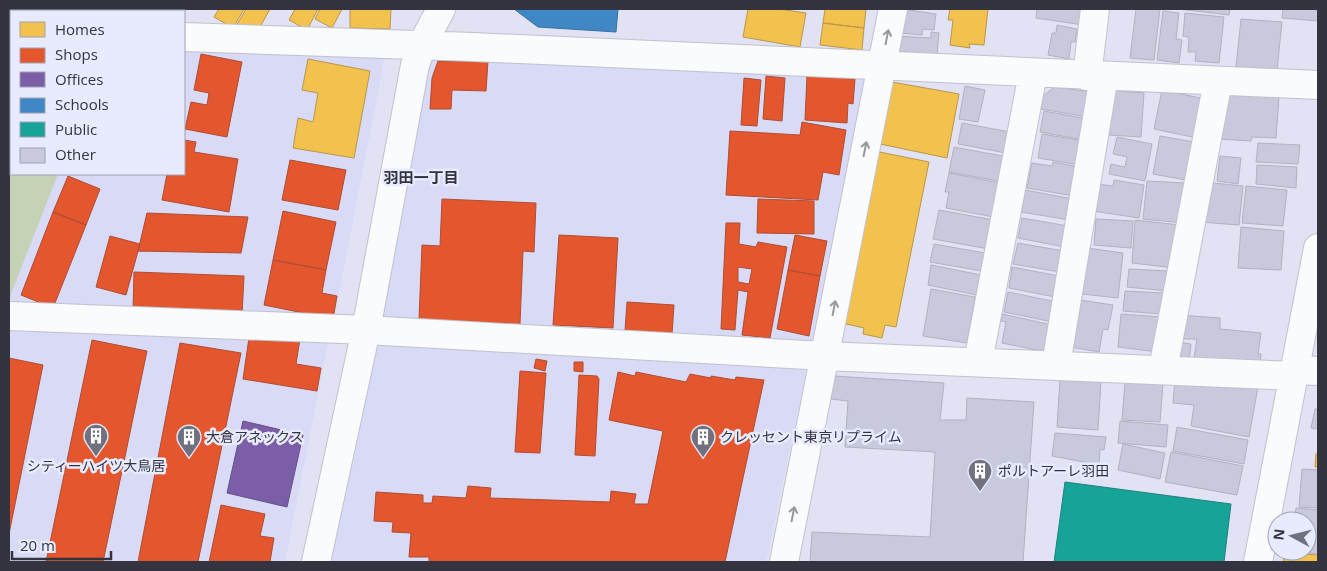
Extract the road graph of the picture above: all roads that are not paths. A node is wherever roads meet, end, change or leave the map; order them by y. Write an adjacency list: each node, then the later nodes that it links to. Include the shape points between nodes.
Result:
1 (441, 9): 5 (street)
2 (893, 9): 6 (street, one-way to 2)
3 (1095, 9): 8 (street)
4 (185, 37): 5 (street)
5 (422, 45): 6 (street); 13 (street, via 415,66)
6 (882, 66): 7 (street); 14 (street, one-way to 6)
7 (1033, 73): 8 (street); 15 (street)
8 (1096, 76): 9 (street); 16 (street)
9 (1218, 80): 10 (street); 17 (street)
10 (1318, 85)
11 (1318, 248): 18 (street)
12 (9, 316): 13 (street)
13 (366, 330): 14 (street); 19 (street)
14 (824, 356): 15 (street); 20 (street, one-way to 14)
15 (978, 362): 16 (street)
16 (1056, 365): 17 (street)
17 (1163, 369): 18 (street)
18 (1303, 373): 21 (street)
19 (316, 562)
20 (784, 562)
21 (1258, 562)

